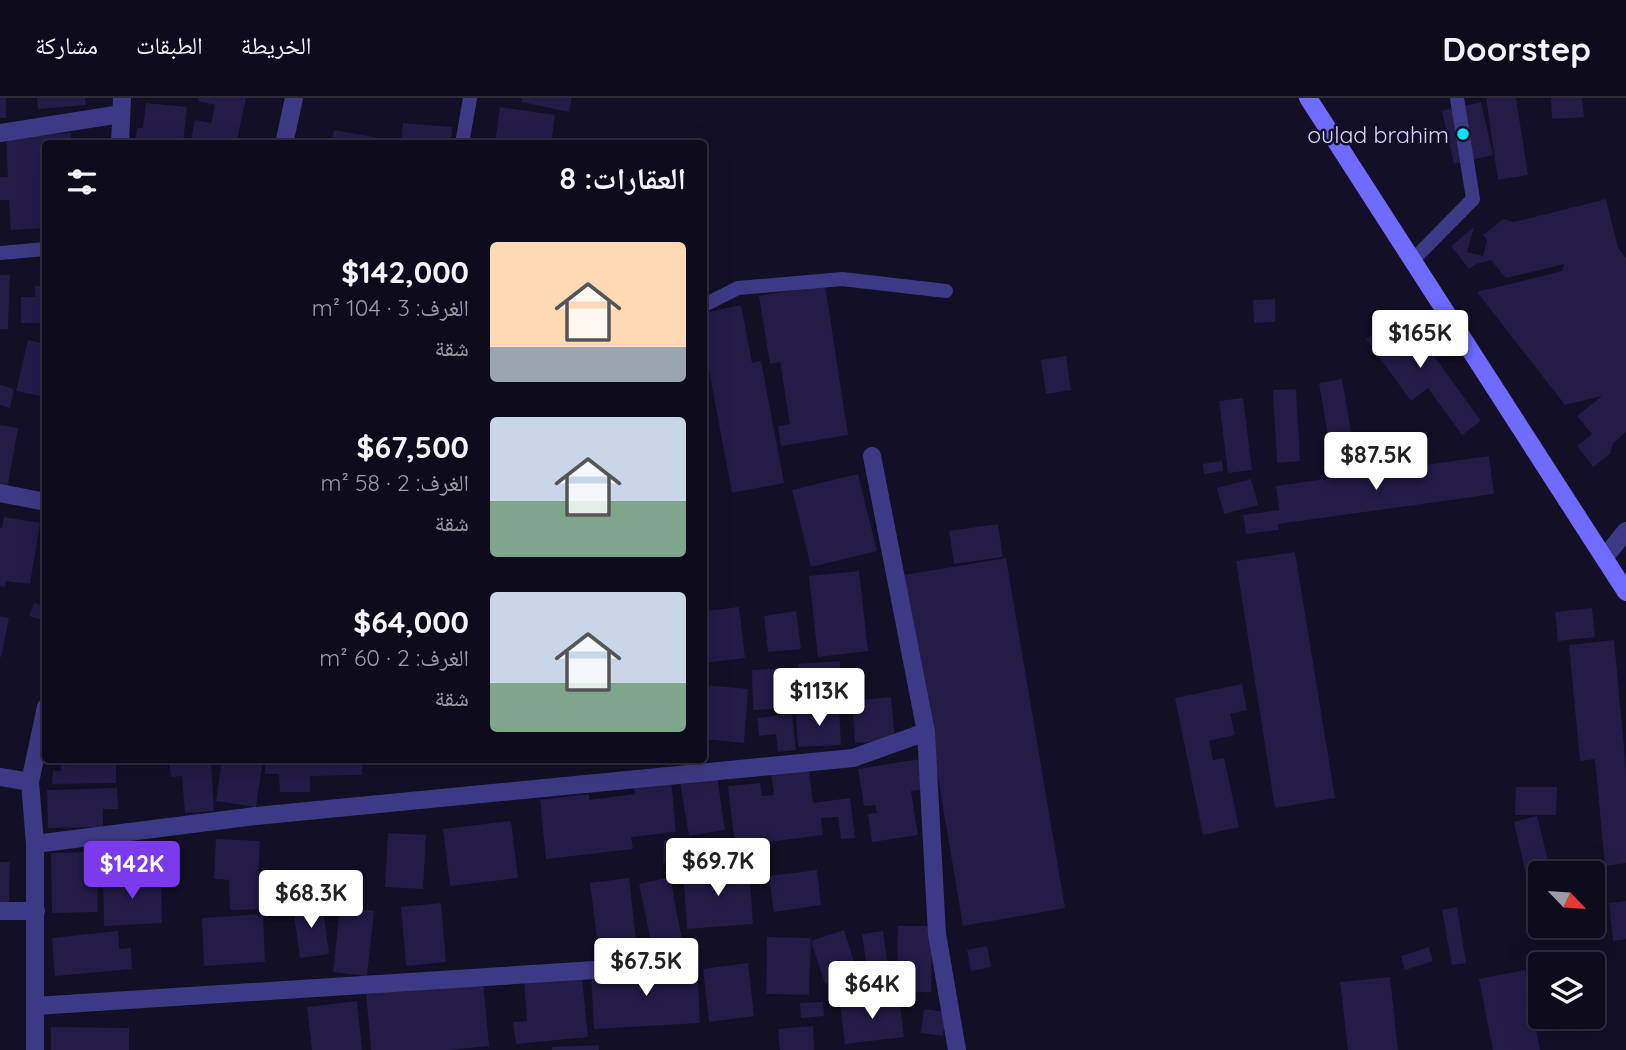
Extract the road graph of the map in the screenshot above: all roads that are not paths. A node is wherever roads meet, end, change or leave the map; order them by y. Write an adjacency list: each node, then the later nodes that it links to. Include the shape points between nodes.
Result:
1 (294, 98): 8 (street)
2 (470, 98): 9 (lane)
3 (1308, 98): 12 (main road)
4 (1457, 98): 12 (lane, via 1473,199)
5 (122, 106): 6 (street); 7 (street)
6 (0, 133)
7 (120, 140)
8 (285, 140)
9 (463, 140)
10 (42, 249): 11 (lane)
11 (0, 253)
12 (1412, 261): 19 (main road)
13 (946, 291): 14 (lane, via 842,279 738,288)
14 (707, 304)
15 (872, 456): 22 (street)
16 (0, 493): 17 (street)
17 (42, 501)
18 (1626, 531): 19 (street)
19 (1604, 558): 20 (main road)
20 (1626, 592)
21 (42, 726): 24 (street)
22 (926, 732): 25 (street, via 853,758 256,816); 31 (street, via 937,934)
23 (0, 777): 24 (street)
24 (30, 782): 25 (street)
25 (35, 844): 27 (street)
26 (0, 911): 27 (street)
27 (36, 911): 29 (street)
28 (657, 965): 29 (street)
29 (35, 1006): 30 (street)
30 (36, 1050)
31 (957, 1050)

